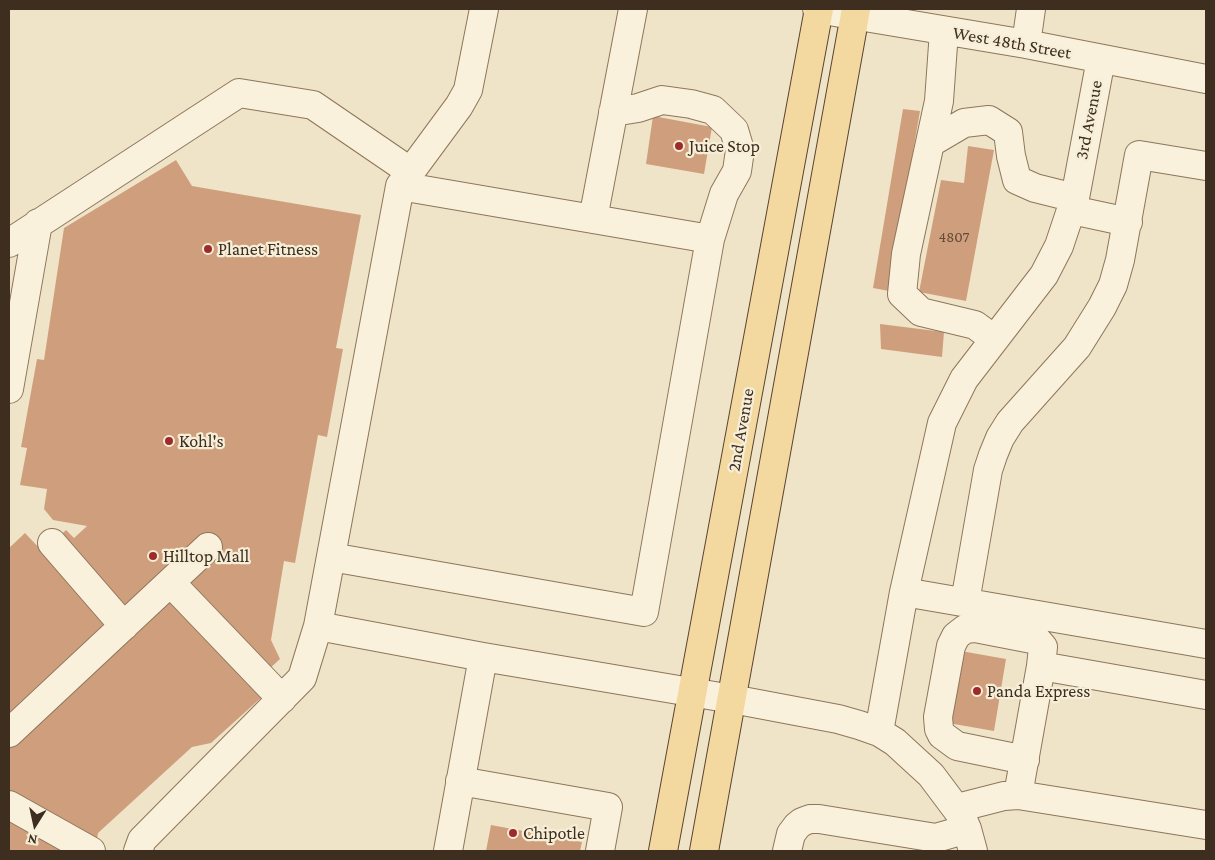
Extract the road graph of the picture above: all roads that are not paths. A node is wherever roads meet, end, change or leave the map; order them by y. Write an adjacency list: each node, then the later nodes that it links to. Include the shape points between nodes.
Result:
1 (484, 9): 13 (street, via 468,90)
2 (633, 9): 10 (street)
3 (819, 9): 5 (street, West 48th Street); 33 (main road, 2nd Avenue)
4 (1031, 9): 7 (street)
5 (855, 12): 6 (street, West 48th Street); 36 (main road)
6 (944, 31): 7 (street, West 48th Street); 11 (street, via 939,101)
7 (1026, 44): 8 (street, West 48th Street)
8 (1101, 59): 9 (street, West 48th Street); 14 (street, 3rd Avenue)
9 (1206, 79)
10 (613, 112): 15 (street); 18 (street, via 662,100 691,104 713,110 734,130 740,150 736,171 724,194)
11 (930, 143): 14 (street, via 964,122 989,120 1008,132 1017,180 1035,188); 20 (street, via 906,254 902,294 921,312 975,325)
12 (1206, 166): 16 (street, via 1139,155)
13 (406, 179): 15 (street); 17 (street, via 313,105 239,94); 24 (street)
14 (1075, 196): 16 (street); 20 (street, 3rd Avenue, via 1059,246 1044,275)
15 (593, 219): 18 (street)
16 (1128, 222): 27 (street, via 1113,284 1092,325 1000,438 988,470)
17 (38, 223): 19 (street); 21 (street)
18 (710, 239): 24 (street, via 644,612)
19 (9, 243)
20 (994, 339): 26 (street, 3rd Avenue, via 964,379 942,423)
21 (9, 389)
22 (52, 543): 28 (street)
23 (208, 547): 25 (street)
24 (331, 557): 29 (street)
25 (171, 583): 28 (street); 35 (street)
26 (904, 592): 27 (street); 37 (street, 3rd Avenue)
27 (964, 602): 30 (street)
28 (124, 626): 38 (street)
29 (318, 626): 31 (street); 35 (street, via 302,678)
30 (1206, 644)
31 (483, 657): 33 (street); 40 (street)
32 (1041, 666): 34 (street); 39 (street); 39 (street, via 1043,647 1033,638 965,629 951,646 938,717 939,729 952,743)
33 (693, 693): 36 (street); 50 (main road, 2nd Avenue)
34 (1206, 695)
35 (282, 699): 47 (street, via 142,840)
36 (732, 699): 37 (street, via 838,719); 51 (main road)
37 (879, 732): 44 (street, via 931,775)
38 (9, 733)
39 (1024, 760): 41 (street)
40 (460, 781): 48 (street); 49 (street, via 608,807)
41 (1018, 795): 43 (street); 44 (street, via 1004,796)
42 (9, 805): 46 (street)
43 (1206, 825)
44 (966, 829): 45 (street)
45 (934, 844): 52 (street, via 810,819 797,826)
46 (90, 851)
47 (138, 851)
48 (448, 851)
49 (600, 851)
50 (663, 851)
51 (704, 851)
52 (787, 851)

